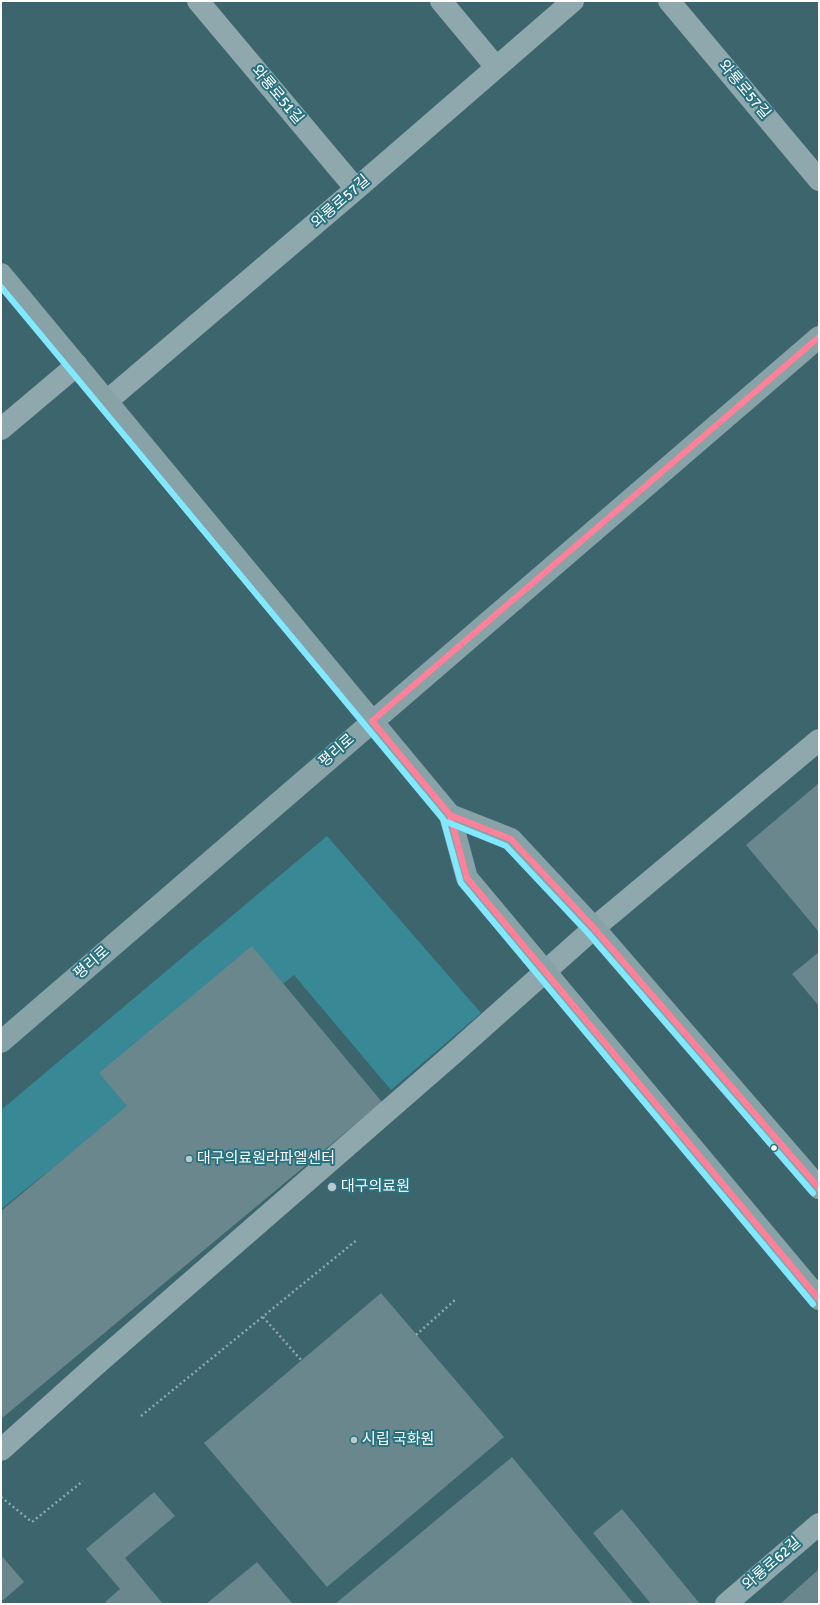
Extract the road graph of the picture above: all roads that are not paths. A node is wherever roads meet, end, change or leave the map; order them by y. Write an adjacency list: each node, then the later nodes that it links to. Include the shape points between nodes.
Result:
1 (198, 1): 7 (street, 와룡로51길)
2 (442, 1): 5 (street)
3 (573, 1): 5 (street, 와룡로57길)
4 (669, 1): 6 (street, 와룡로57길)
5 (496, 67): 7 (street, 와룡로57길)
6 (819, 180)
7 (356, 189): 11 (street, 와룡로57길)
8 (1, 274): 10 (main road)
9 (819, 337): 13 (main road, 평리로)
10 (77, 365): 11 (main road); 12 (street)
11 (107, 401): 13 (main road)
12 (1, 429)
13 (372, 720): 15 (main road); 18 (main road, 평리로)
14 (819, 740): 16 (street)
15 (450, 815): 16 (main road, via 511,838); 17 (main road, via 467,878)
16 (594, 928): 17 (street); 19 (main road)
17 (544, 970): 20 (main road); 21 (street, via 454,1053)
18 (1, 1042)
19 (819, 1188)
20 (819, 1299)
21 (1, 1450)
22 (819, 1524): 23 (street, 와룡로62길)
23 (726, 1604)

